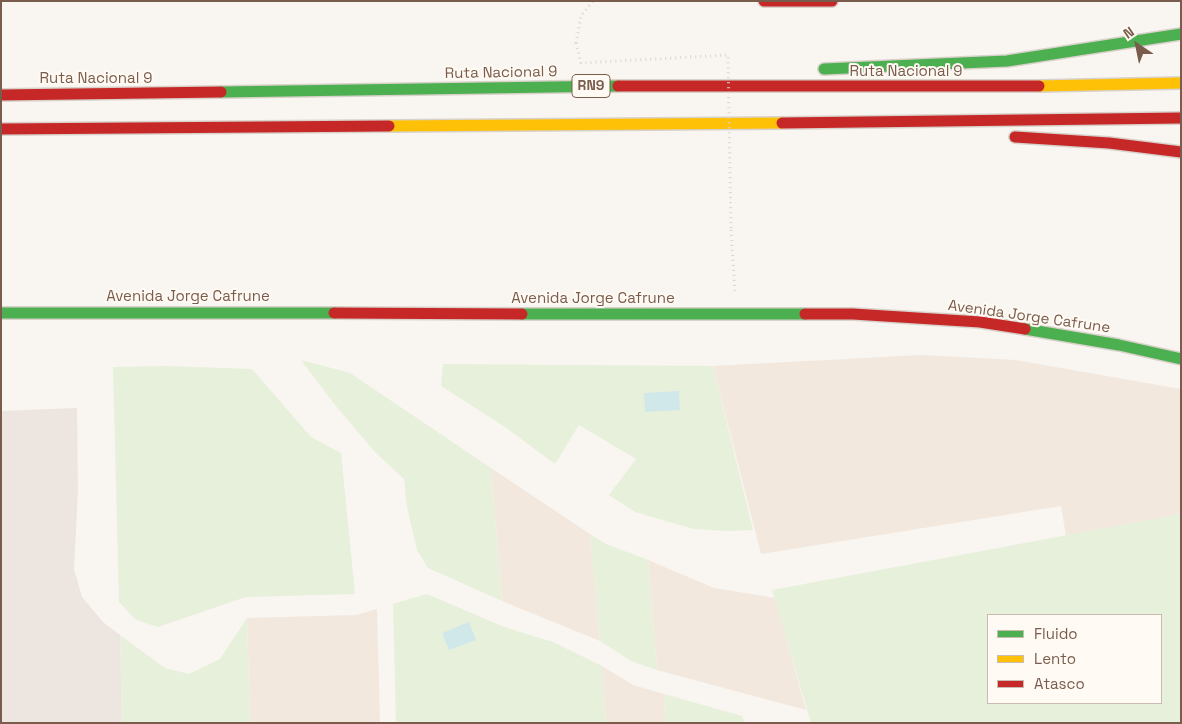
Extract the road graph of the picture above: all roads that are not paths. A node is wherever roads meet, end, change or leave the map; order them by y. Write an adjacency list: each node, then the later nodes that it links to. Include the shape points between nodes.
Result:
1 (764, 1): 2 (main road)
2 (832, 1)
3 (1181, 34): 4 (main road, via 1007,61)
4 (816, 69)
5 (778, 75): 7 (main road)
6 (1181, 83): 7 (main road, Ruta Nacional 9 / RN9, via 986,87)
7 (704, 86): 8 (main road, Ruta Nacional 9 / RN9)
8 (1, 94)
9 (1181, 118): 10 (main road)
10 (811, 123): 11 (main road); 12 (main road)
11 (1, 129)
12 (960, 133)
13 (1000, 136): 14 (main road, via 1109,143)
14 (1181, 152)
15 (1, 313): 16 (main road, Avenida Jorge Cafrune, via 853,314 980,322 1119,344)
16 (1181, 359)

